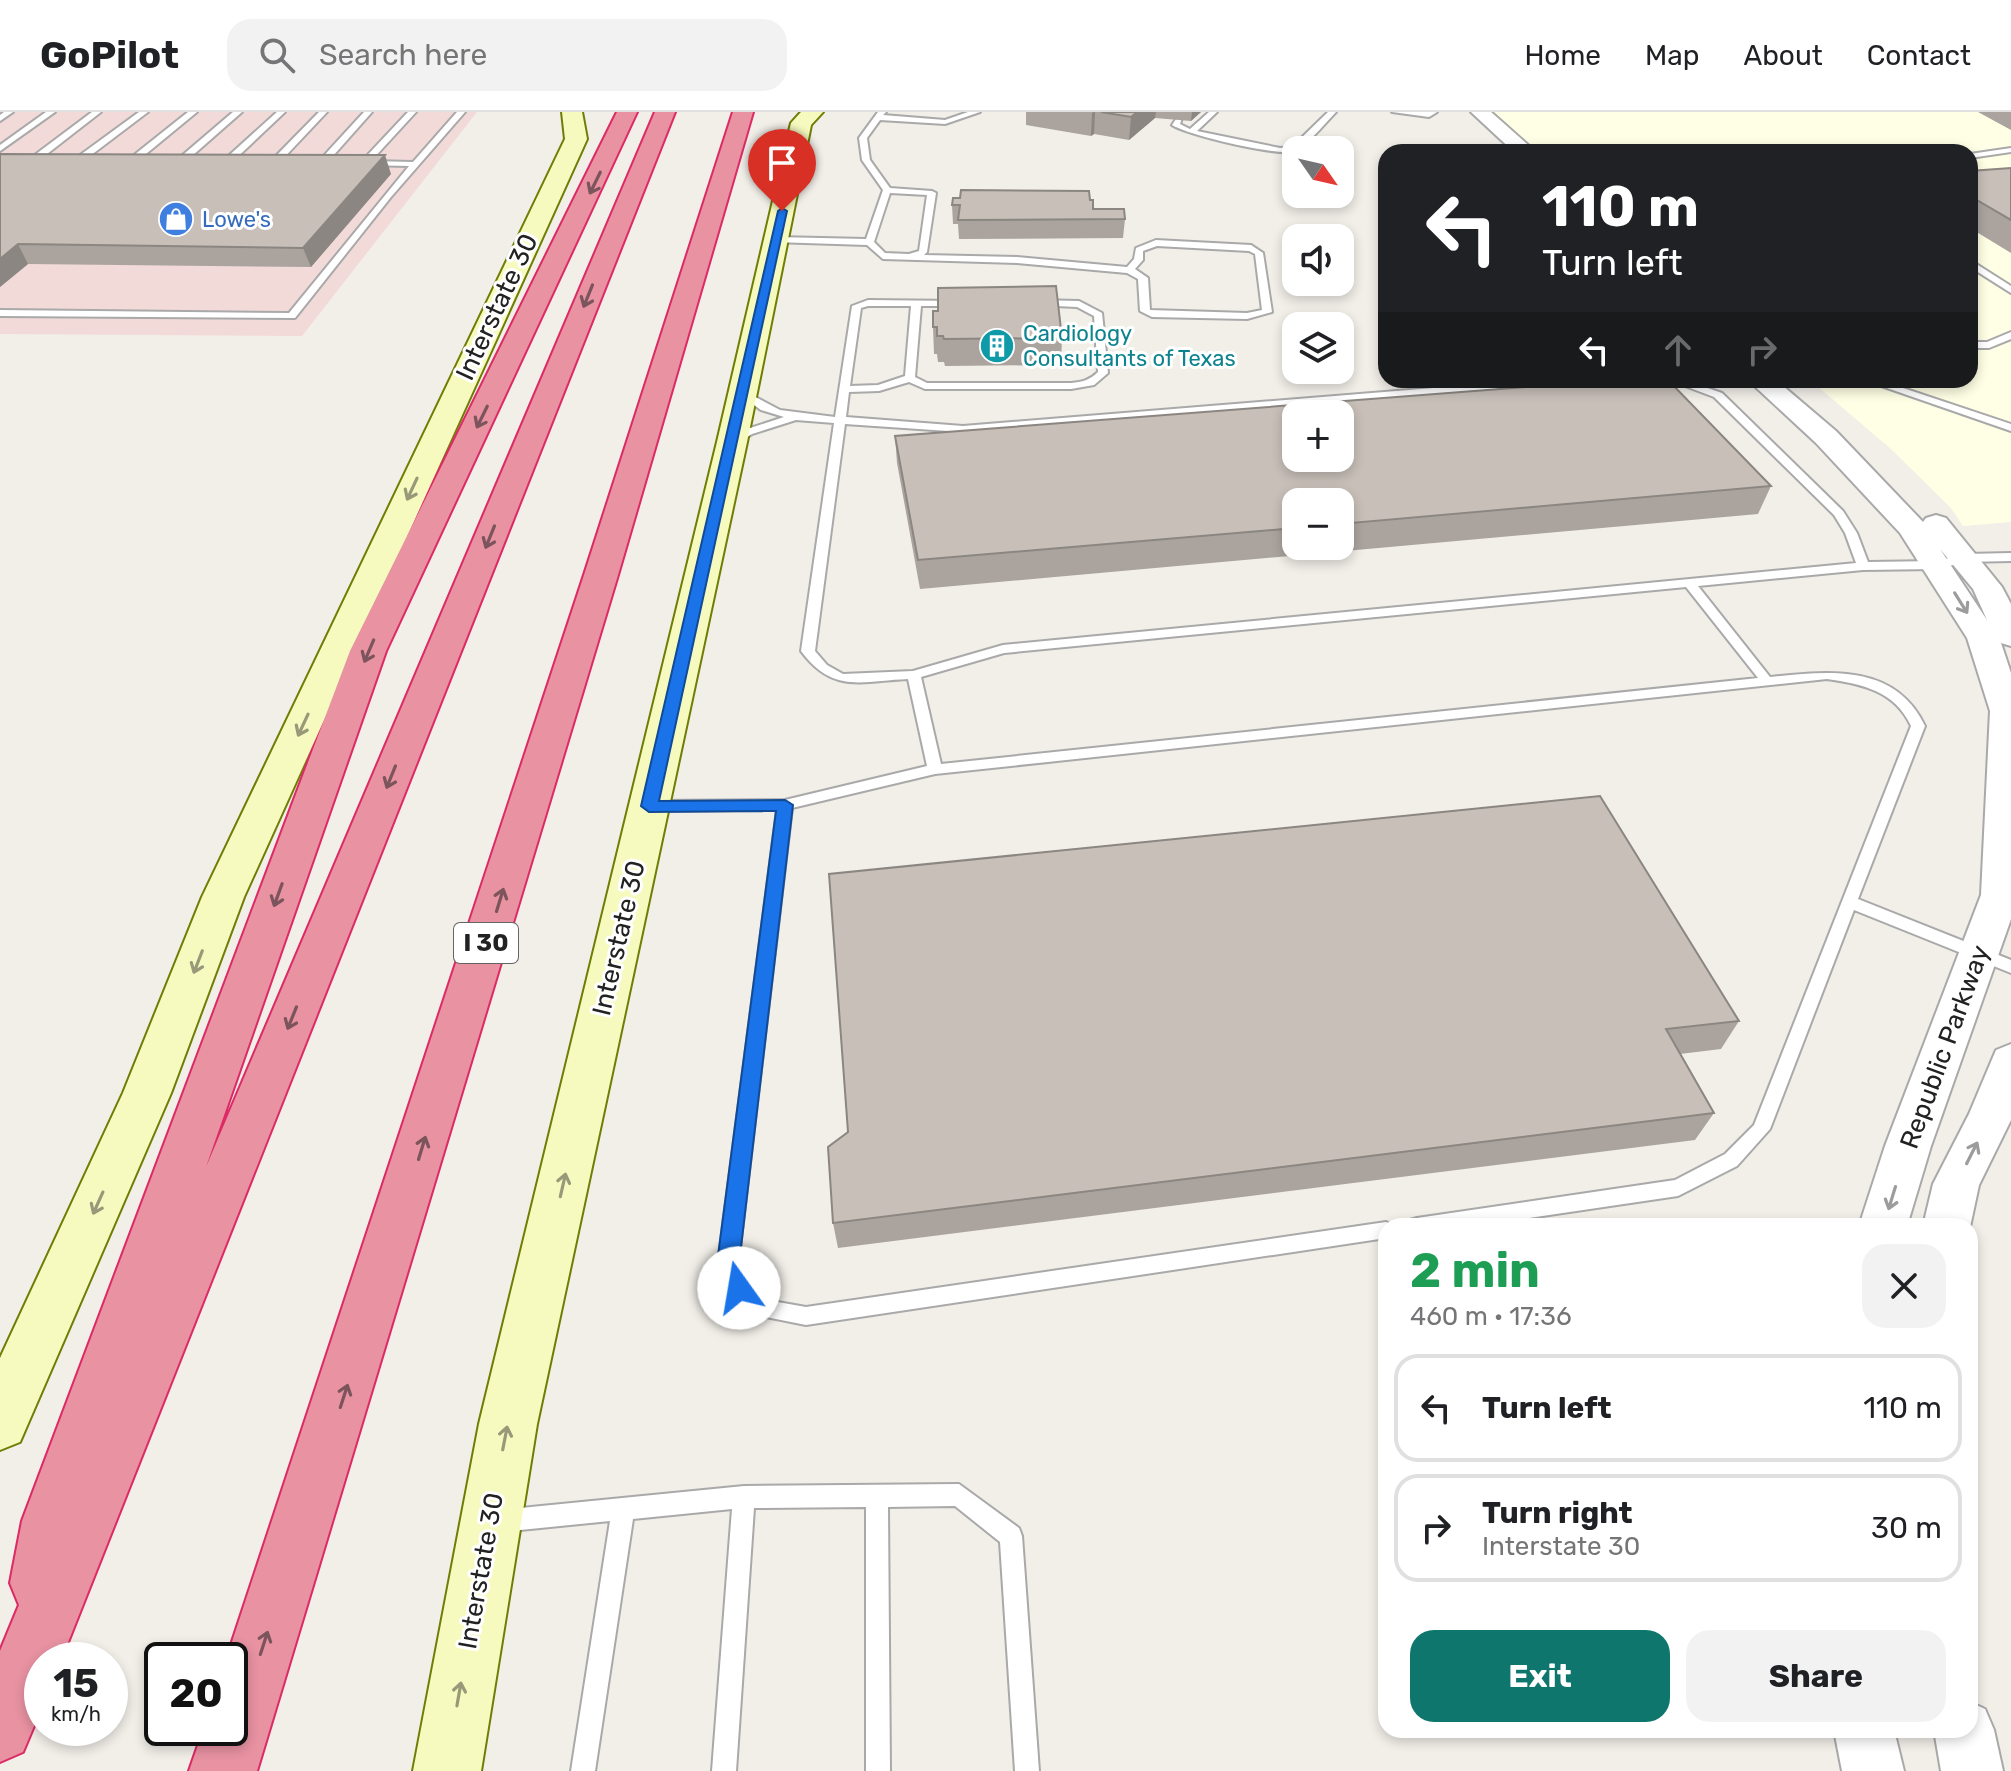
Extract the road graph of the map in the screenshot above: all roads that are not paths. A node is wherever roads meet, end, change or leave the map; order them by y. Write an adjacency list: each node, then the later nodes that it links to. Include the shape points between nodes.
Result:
1 (9, 112): 24 (lane)
2 (51, 112): 29 (lane)
3 (97, 112): 33 (lane, via 33,159)
4 (144, 112): 35 (lane)
5 (193, 112): 38 (lane)
6 (238, 112): 41 (lane)
7 (281, 112): 44 (lane)
8 (323, 112): 47 (lane)
9 (368, 112): 50 (lane)
10 (412, 112): 53 (lane)
11 (461, 112): 54 (lane)
12 (627, 112): 104 (highway, one-way to 104, via 368,651 52,1521)
13 (665, 112): 105 (highway, one-way to 105)
14 (743, 112): 56 (highway, I 30)
15 (976, 112): 20 (lane, via 945,122)
16 (1213, 112): 26 (lane)
17 (1332, 112): 26 (lane, via 1294,149)
18 (1396, 112): 19 (lane)
19 (1433, 112)
20 (880, 114): 55 (lane, via 863,138 866,160)
21 (803, 116): 57 (main road, Interstate 30)
22 (1178, 118): 26 (lane, via 1176,125)
23 (1473, 118): 27 (street); 28 (street)
24 (0, 119)
25 (580, 121): 99 (main road, Interstate 30, one-way to 99, via 223,897 147,1093)
26 (1191, 132)
27 (1493, 144)
28 (1514, 144)
29 (0, 149)
30 (2011, 150): 31 (lane)
31 (1978, 155)
32 (754, 158): 56 (highway)
33 (50, 160)
34 (64, 160): 35 (lane)
35 (79, 160): 36 (lane)
36 (92, 160)
37 (119, 160): 38 (lane)
38 (132, 161): 39 (lane)
39 (145, 161)
40 (169, 161): 41 (lane)
41 (181, 161): 42 (lane)
42 (197, 161)
43 (212, 161): 44 (lane)
44 (227, 162): 45 (lane)
45 (243, 162)
46 (259, 162): 47 (lane)
47 (275, 162): 48 (lane)
48 (290, 162)
49 (306, 162): 50 (lane)
50 (322, 163): 51 (lane)
51 (336, 163)
52 (350, 163): 53 (lane)
53 (364, 163): 54 (lane)
54 (416, 164): 67 (lane, via 292,316)
55 (887, 190): 58 (lane); 59 (lane, via 932,193 923,252)
56 (712, 209): 110 (highway, I 30, one-way to 56)
57 (776, 240): 58 (lane); 77 (main road, Interstate 30)
58 (869, 242): 59 (lane, via 883,256)
59 (910, 257): 61 (lane)
60 (1978, 268): 63 (lane)
61 (1129, 270): 61 (lane, via 1143,278 1145,311 1152,314 1267,312 1259,253 1251,248 1156,243 1139,250)
62 (1978, 279): 63 (lane)
63 (2006, 287)
64 (916, 303): 65 (lane); 70 (lane); 76 (lane, via 857,306)
65 (975, 303)
66 (1019, 303): 70 (lane, via 1079,304 1099,315 1103,373 1097,380 1083,386 925,386)
67 (0, 313)
68 (2010, 337): 69 (lane)
69 (1978, 345)
70 (910, 378): 76 (lane, via 879,388)
71 (1471, 388): 79 (lane, via 963,429)
72 (1697, 388): 84 (lane, via 1718,395 1839,513)
73 (1770, 388): 83 (street, Republic Parkway)
74 (1799, 388): 83 (street, Republic Parkway, via 1890,467)
75 (1893, 388): 80 (lane)
76 (847, 389): 79 (lane)
77 (742, 393): 78 (lane); 81 (main road, Interstate 30)
78 (792, 418): 79 (lane); 81 (lane)
79 (840, 420): 87 (lane, via 808,651 822,668 841,678)
80 (2011, 428)
81 (732, 442): 91 (main road, Interstate 30)
82 (2011, 557): 83 (lane)
83 (1951, 561): 84 (lane); 86 (street, Republic Parkway, via 1987,587); 93 (street, Republic Parkway, one-way to 93, via 2007,711)
84 (1863, 566): 85 (lane)
85 (1691, 585): 87 (lane, via 1003,649); 88 (lane)
86 (2011, 636)
87 (914, 675): 89 (lane)
88 (1766, 680): 89 (lane); 92 (lane, via 1854,678 1890,691 1912,709 1918,726)
89 (935, 769): 90 (lane)
90 (785, 805): 91 (lane); 98 (lane, via 729,1256 739,1288 768,1309 806,1316)
91 (649, 806): 103 (main road, Interstate 30, one-way to 91)
92 (1851, 902): 93 (lane); 95 (lane, via 1761,1129 1731,1160 1678,1188)
93 (1995, 960): 96 (street, Republic Parkway, one-way to 96, via 1908,1146)
94 (2011, 1062): 97 (street, one-way to 94, via 1956,1184)
95 (1472, 1218)
96 (1886, 1218)
97 (1949, 1218)
98 (1378, 1231)
99 (0, 1422)
100 (877, 1496): 101 (lane); 114 (lane); 115 (lane, via 959,1495 1011,1536)
101 (744, 1497): 102 (lane); 113 (lane)
102 (623, 1510): 103 (lane); 112 (lane)
103 (489, 1521): 111 (main road, Interstate 30, one-way to 103)
104 (30, 1642)
105 (36, 1642)
106 (24, 1670): 107 (highway)
107 (0, 1729)
108 (1866, 1738): 116 (street)
109 (1966, 1738): 117 (street)
110 (223, 1771)
111 (447, 1771)
112 (583, 1771)
113 (724, 1771)
114 (878, 1771)
115 (1027, 1771)
116 (1873, 1771)
117 (1972, 1771)

